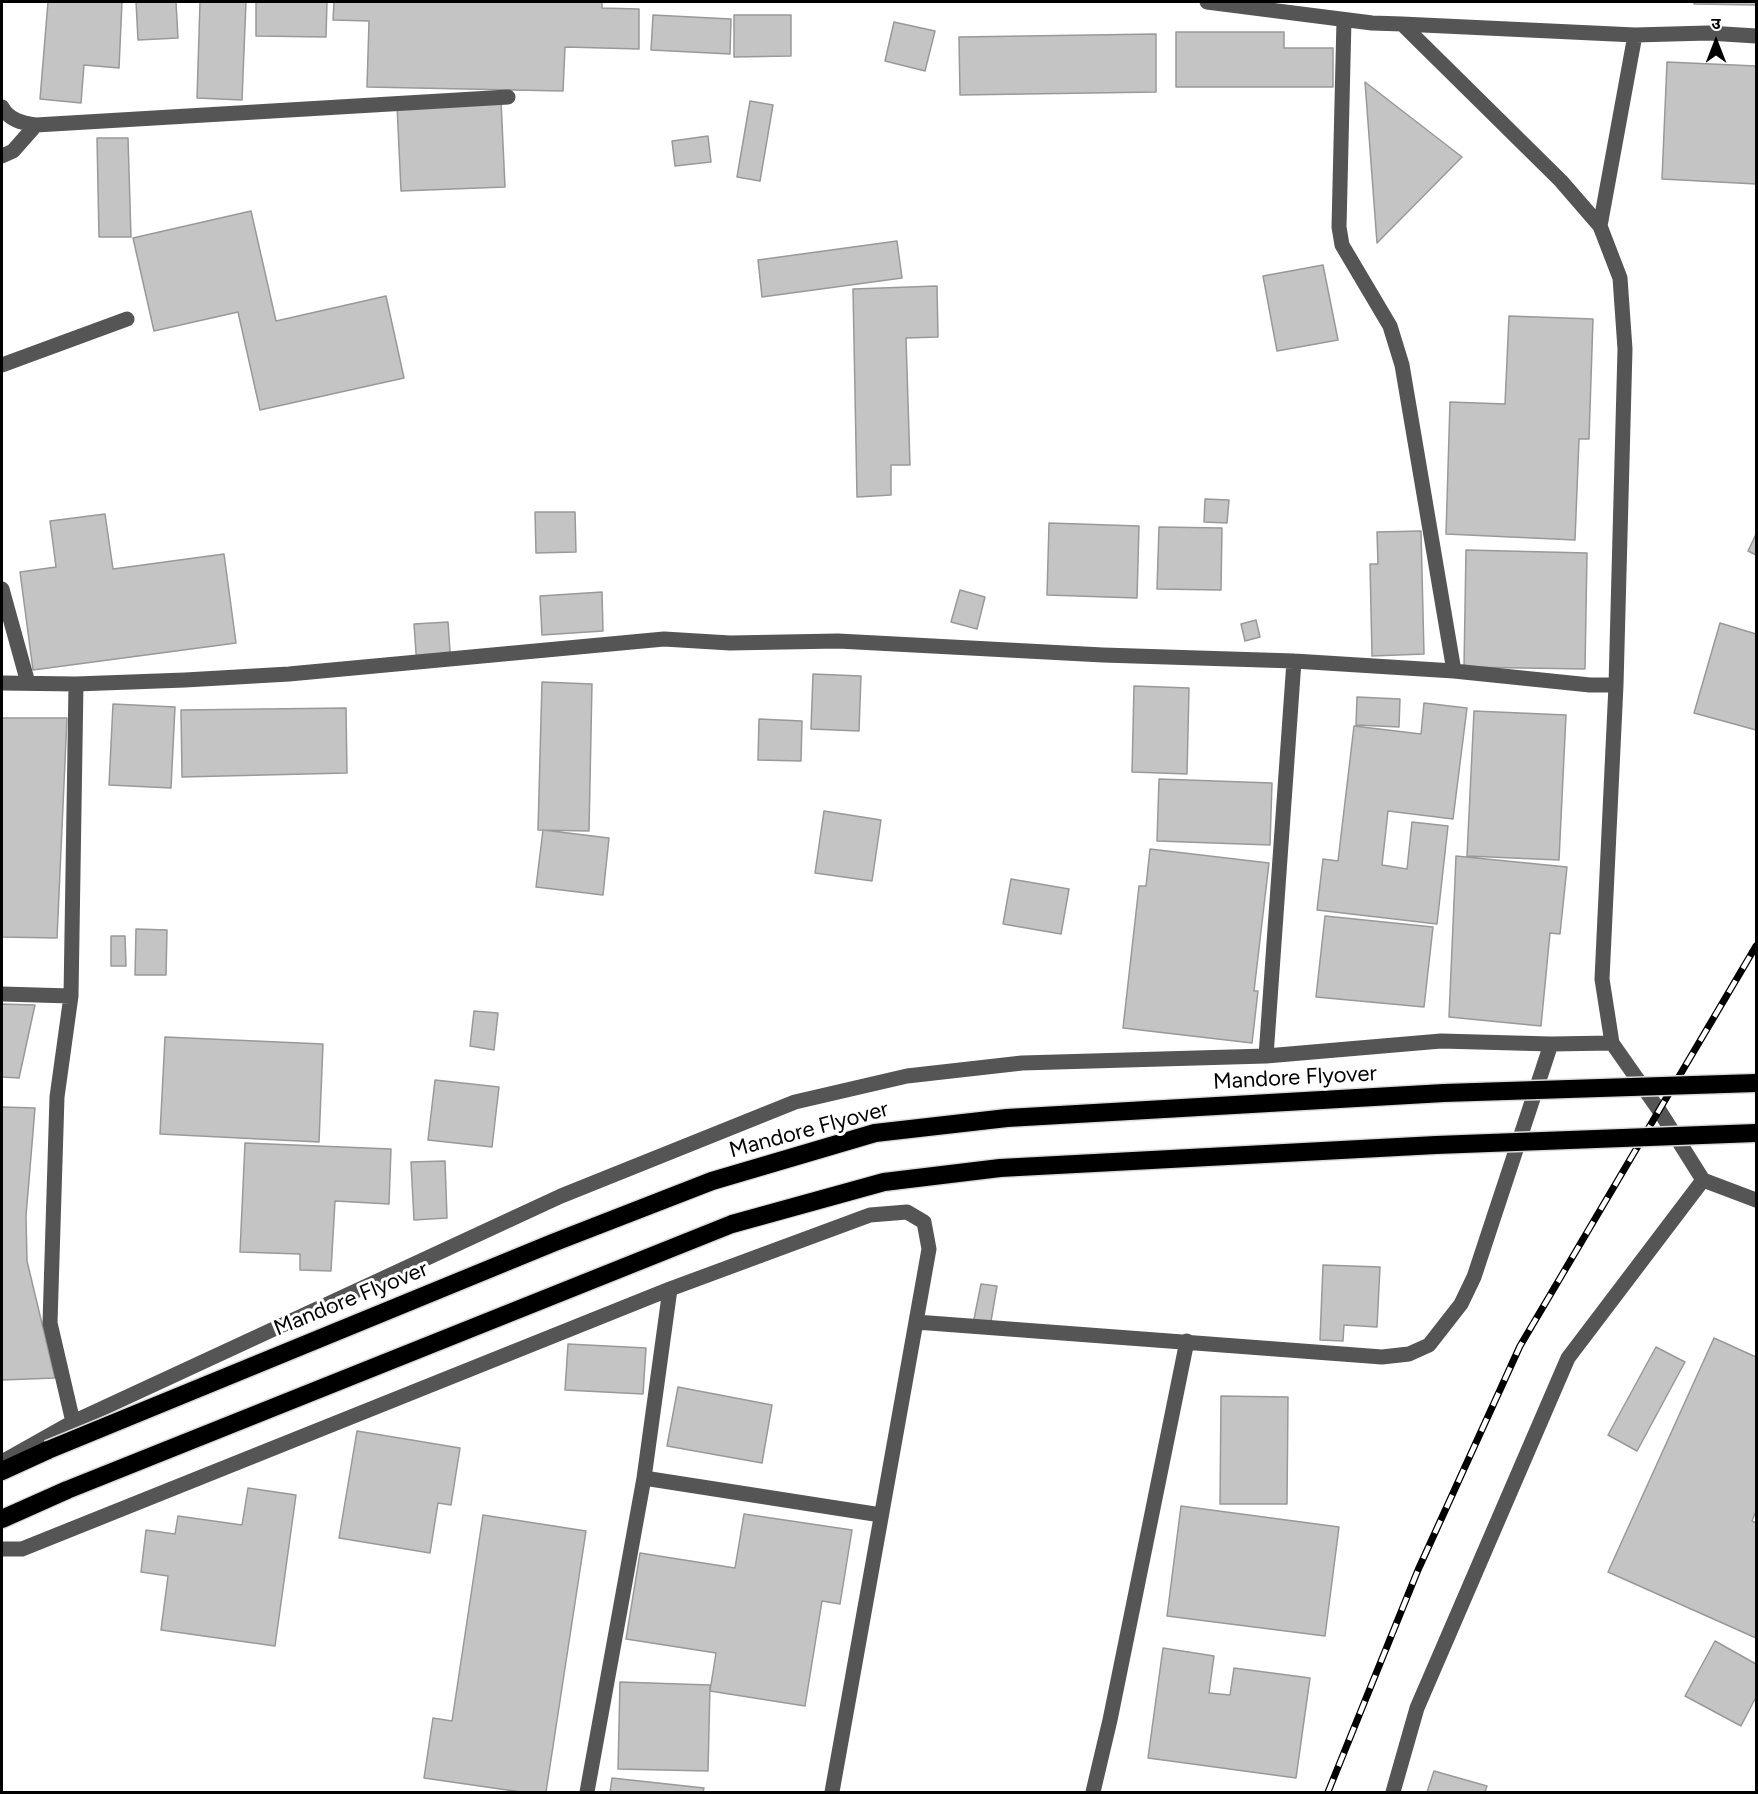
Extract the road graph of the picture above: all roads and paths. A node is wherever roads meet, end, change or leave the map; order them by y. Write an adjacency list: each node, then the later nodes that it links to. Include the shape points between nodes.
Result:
1 (1207, 2): 2 (street)
2 (1230, 3): 3 (street)
3 (1344, 20): 4 (street); 16 (street, via 1339,227 1342,245 1390,326 1402,365)
4 (1402, 24): 5 (street); 11 (street, via 1561,181)
5 (1635, 35): 6 (street); 11 (street)
6 (1756, 36)
7 (508, 97): 9 (street)
8 (2, 107): 9 (street, via 19,123)
9 (36, 125): 10 (street, via 13,151)
10 (2, 156)
11 (1600, 226): 20 (street, via 1620,278 1625,349)
12 (127, 319): 13 (street)
13 (2, 365)
14 (2, 589): 18 (street)
15 (1294, 662): 16 (street); 19 (street, via 838,641 730,643 664,639 289,674); 25 (street)
16 (1454, 671): 20 (street)
17 (2, 683): 18 (street)
18 (28, 683): 19 (street)
19 (76, 684): 22 (street)
20 (1616, 685): 23 (street, via 1602,979)
21 (2, 994): 22 (street)
22 (71, 996): 33 (street, via 57,1097 50,1323)
23 (1612, 1042): 24 (street); 28 (street)
24 (1551, 1044): 25 (street, via 1441,1041); 32 (street, via 1474,1277 1461,1304 1428,1346 1408,1354 1382,1357)
25 (1266, 1056): 33 (street, via 1022,1063 907,1076 795,1102 561,1196)
26 (1756, 1083): 35 (highway, Mandore Flyover, bridge, via 1444,1093 1007,1118 875,1133 712,1181)
27 (1756, 1133): 38 (highway, bridge, via 1000,1168 884,1182 732,1224)
28 (1703, 1180): 29 (street); 43 (street, via 1568,1359 1417,1708)
29 (1756, 1200)
30 (670, 1289): 31 (street, via 870,1215 907,1212 924,1222 929,1249); 36 (street); 39 (street, via 22,1549)
31 (916, 1322): 32 (street); 37 (street)
32 (1187, 1341): 42 (street)
33 (73, 1422): 34 (street)
34 (2, 1462)
35 (2, 1471)
36 (644, 1478): 37 (street); 40 (street)
37 (881, 1515): 41 (street)
38 (2, 1519)
39 (2, 1549)
40 (587, 1792)
41 (832, 1792)
42 (1093, 1792)
43 (1393, 1792)

